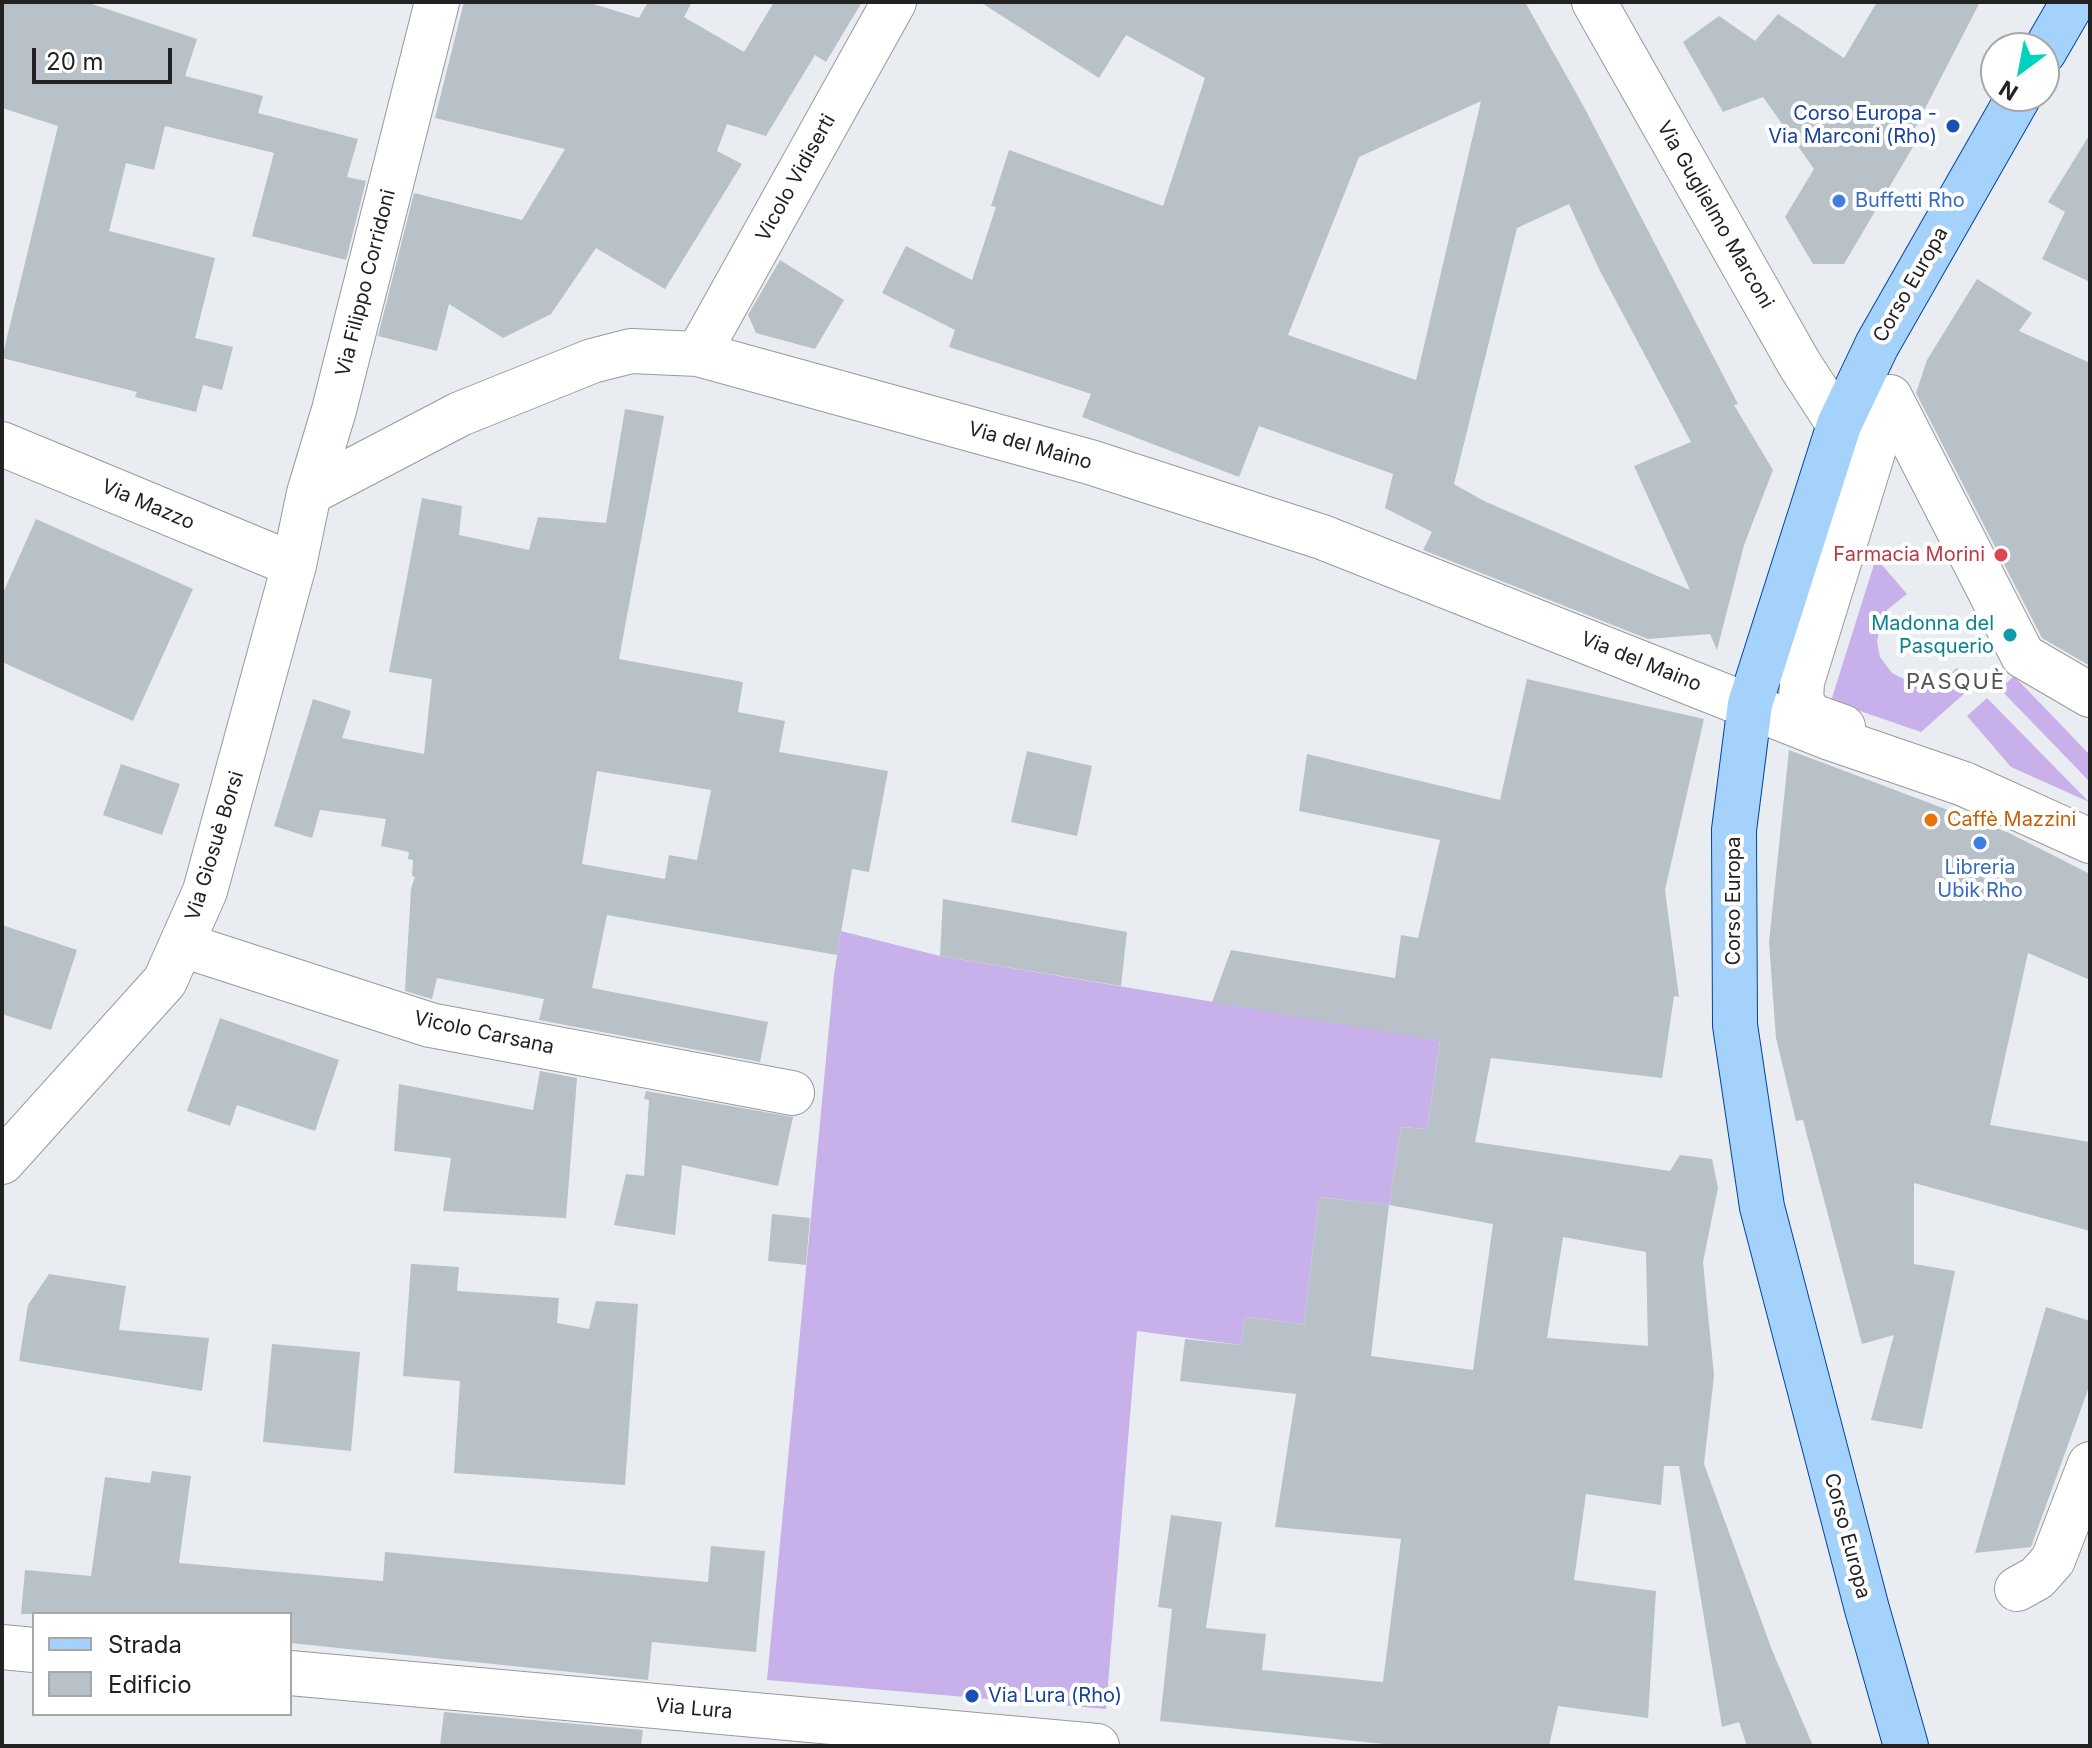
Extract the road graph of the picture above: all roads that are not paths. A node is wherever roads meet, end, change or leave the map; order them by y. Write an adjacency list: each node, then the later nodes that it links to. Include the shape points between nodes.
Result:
1 (437, 2): 10 (street, Via Filippo Corridoni)
2 (894, 2): 7 (street, Vicolo Vidiserti)
3 (1594, 2): 8 (street, Via Guglielmo Marconi)
4 (2073, 2): 5 (main road)
5 (2056, 32)
6 (2010, 112): 8 (main road, Corso Europa, via 1877,345)
7 (698, 354): 10 (street, Via del Maino, via 631,351 592,361 460,414); 13 (street, Via del Maino, via 1090,462 1322,537)
8 (1839, 425): 13 (main road, Corso Europa)
9 (2, 444): 11 (street, Via Mazzo)
10 (309, 493): 11 (street, Via Filippo Corridoni)
11 (294, 565): 16 (street, Via Giosuè Borsi, via 205,891)
12 (2090, 695): 14 (street, via 2023,656 1890,397 1802,682 1801,702 1812,716)
13 (1750, 704): 15 (street, Via del Maino, via 1964,784); 25 (main road, Corso Europa, via 1734,830 1737,1040 1762,1207)
14 (2090, 826)
15 (2090, 841)
16 (183, 945): 17 (street, Vicolo Carsana, via 430,1025); 18 (street, Via Giosuè Borsi, via 146,1004)
17 (792, 1093)
18 (2, 1162)
19 (2090, 1464): 20 (street, via 2062,1543 2037,1578)
20 (2017, 1589)
21 (2, 1647): 22 (street)
22 (32, 1650)
23 (292, 1673): 24 (street, Via Lura)
24 (1097, 1746)
25 (1906, 1746)

